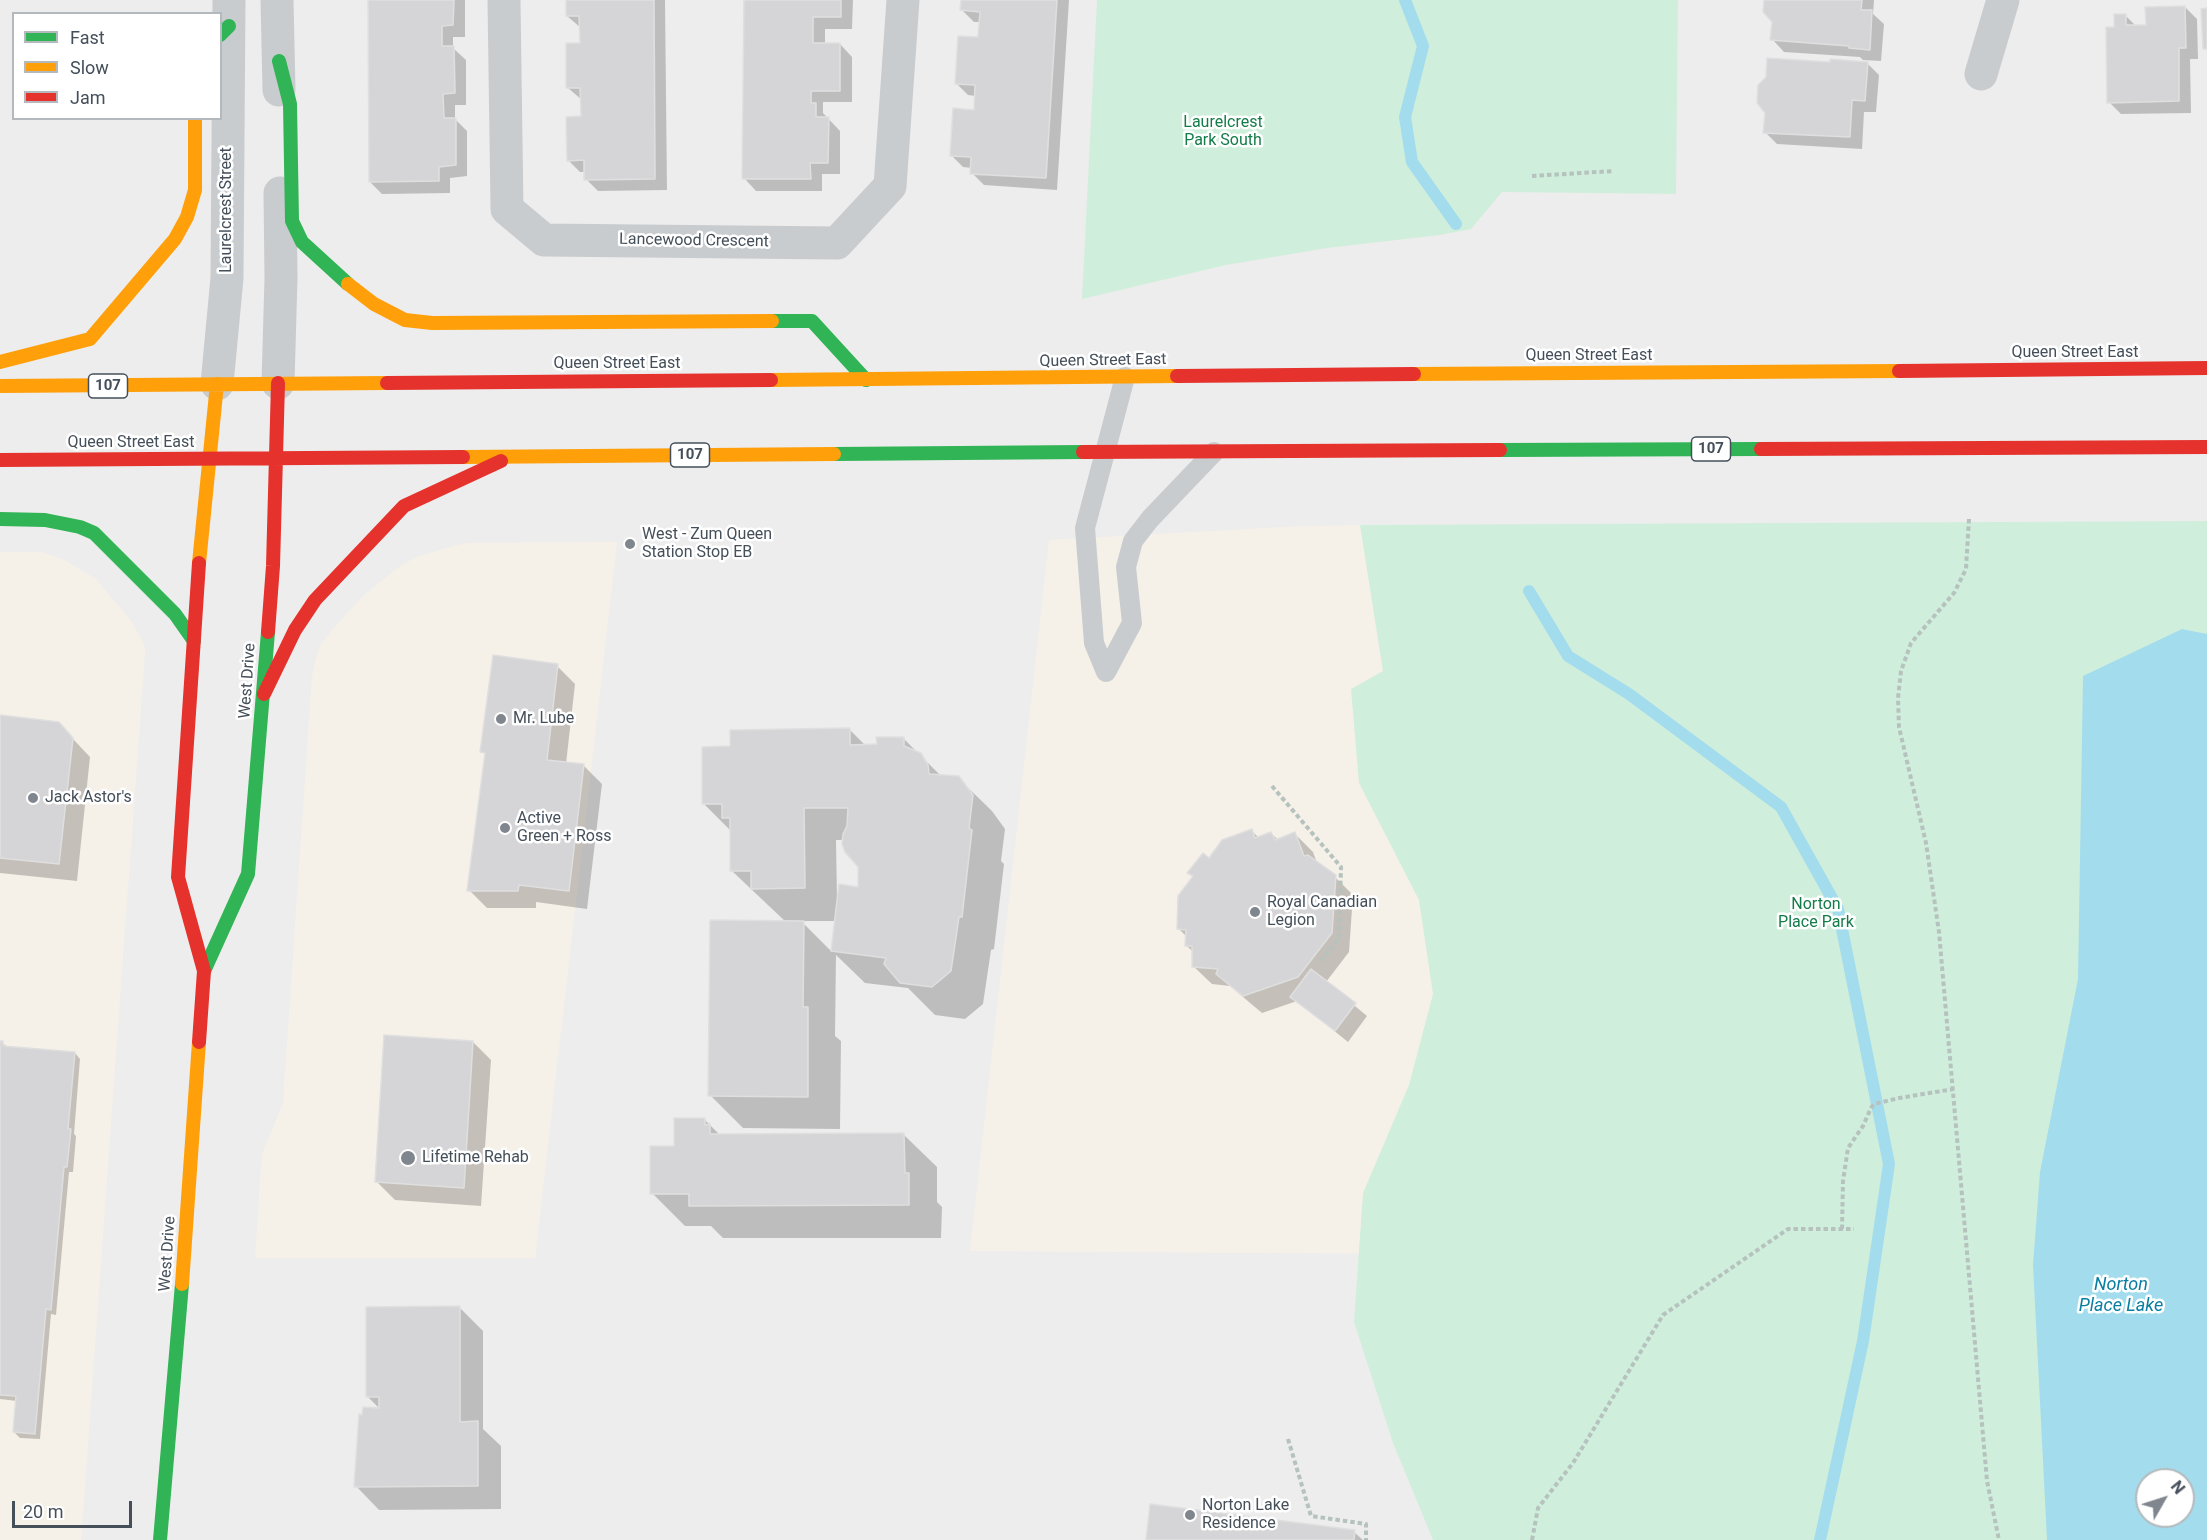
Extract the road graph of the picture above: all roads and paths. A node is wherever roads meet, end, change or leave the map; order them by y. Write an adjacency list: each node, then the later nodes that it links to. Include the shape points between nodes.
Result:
1 (277, 0): 6 (street)
2 (504, 0): 3 (street, Lancewood Crescent, via 507,209 544,240 837,243 890,186)
3 (903, 0)
4 (2004, 0): 7 (street)
5 (226, 20): 16 (street, Laurelcrest Street, via 227,278)
6 (279, 61): 14 (main road, via 290,104 292,221 302,242 374,304 405,320 432,323 812,321); 15 (street)
7 (1982, 74)
8 (195, 120): 11 (main road, via 195,190 175,239 90,339)
9 (1614, 171): 10 (path)
10 (1532, 177)
11 (0, 362)
12 (2207, 368): 13 (main road, Queen Street East / 107)
13 (1125, 377): 14 (main road, Queen Street East / 107); 19 (lane)
14 (866, 380): 15 (main road, Queen Street East / 107)
15 (278, 383): 16 (main road, Queen Street East / 107); 22 (main road, West Drive)
16 (217, 384): 17 (main road, Queen Street East / 107); 23 (main road, West Drive)
17 (0, 386)
18 (2207, 447): 20 (main road, Queen Street East / 107)
19 (1105, 452): 20 (main road, Queen Street East / 107); 20 (lane, via 1085,528 1094,643 1106,672 1132,623 1126,567 1133,541); 21 (main road, Queen Street East / 107)
20 (1214, 452)
21 (511, 456): 22 (main road, Queen Street East / 107); 28 (main road, via 404,506 315,600 295,630)
22 (276, 458): 23 (main road, Queen Street East / 107); 28 (main road, West Drive)
23 (209, 459): 24 (main road, Queen Street East / 107); 27 (main road, West Drive)
24 (0, 460)
25 (0, 519): 27 (main road, via 45,520 94,533 175,614)
26 (1969, 519): 32 (path, via 1966,569 1954,593 1911,643 1901,671 1898,698 1899,727 1930,865)
27 (194, 641): 31 (main road, West Drive, via 178,877)
28 (264, 694): 31 (main road, West Drive, via 248,874)
29 (1272, 786): 30 (path, via 1341,867 1339,938)
30 (1321, 961)
31 (204, 971): 36 (main road, West Drive)
32 (1954, 1089): 33 (path, via 1874,1104 1848,1148 1842,1181); 39 (path, via 1988,1480)
33 (1842, 1229): 34 (path); 38 (path, via 1788,1229 1663,1315 1572,1463 1538,1508)
34 (1854, 1229)
35 (1288, 1439): 37 (path, via 1311,1516 1366,1524)
36 (159, 1540)
37 (1366, 1540)
38 (1533, 1540)
39 (1999, 1540)

